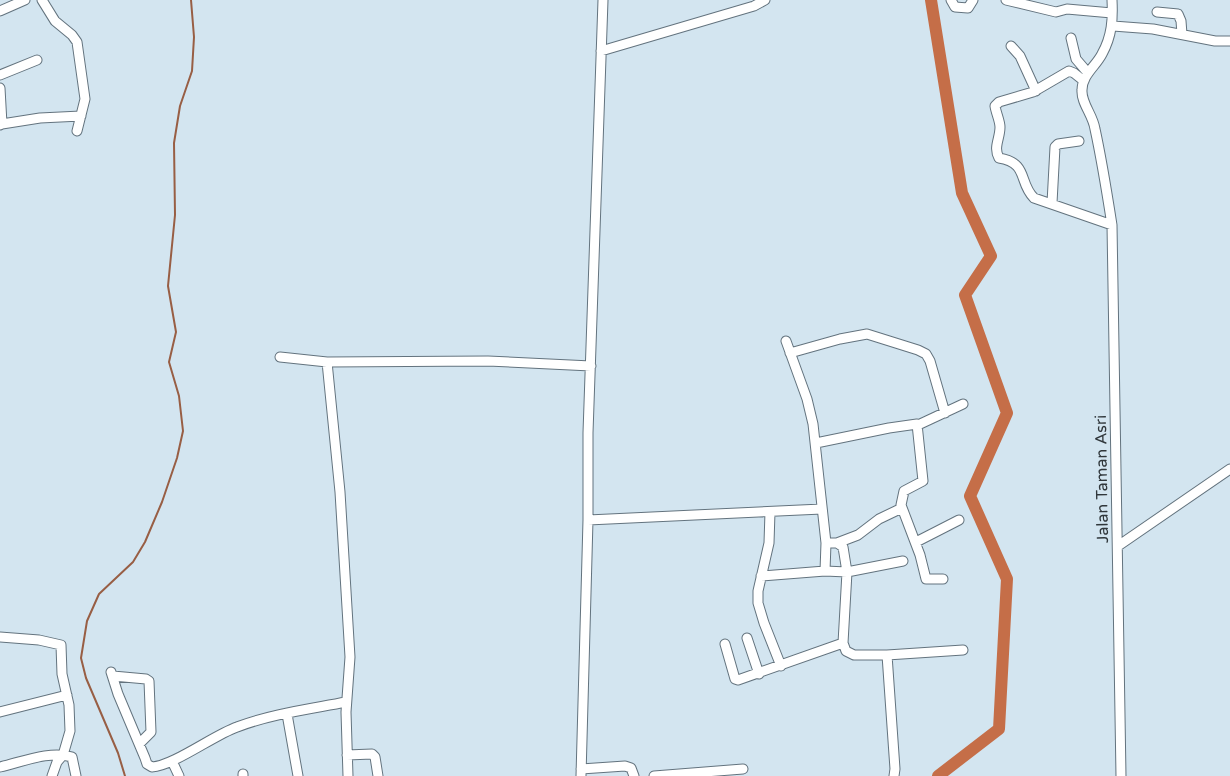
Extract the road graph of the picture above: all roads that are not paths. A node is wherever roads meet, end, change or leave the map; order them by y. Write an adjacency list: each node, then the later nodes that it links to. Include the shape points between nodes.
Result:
1 (25, 0): 10 (street)
2 (42, 0): 24 (street, via 55,21 77,42 85,99)
3 (603, 0): 18 (street)
4 (765, 0): 18 (street)
5 (951, 0): 6 (street, via 955,8 968,8)
6 (973, 0)
7 (1006, 0): 9 (street, via 1056,12)
8 (1112, 0): 12 (street)
9 (1067, 5): 12 (street)
10 (0, 11)
11 (1157, 12): 14 (street, via 1178,14)
12 (1113, 13): 13 (street)
13 (1113, 26): 14 (street); 21 (street, via 1105,49)
14 (1182, 34): 16 (street)
15 (1071, 38): 21 (street)
16 (1230, 41)
17 (1011, 46): 23 (street, via 1020,56)
18 (602, 51): 34 (street)
19 (37, 60): 20 (street)
20 (0, 75)
21 (1086, 77): 23 (street, via 1069,71); 29 (street, Jalan Taman Asri, via 1083,100 1095,128)
22 (0, 88): 25 (street)
23 (1036, 91): 28 (street, via 996,105 1000,129 996,152 1021,171 1031,197)
24 (81, 116): 25 (street); 26 (street)
25 (1, 124)
26 (77, 131)
27 (1079, 141): 28 (street, via 1055,147)
28 (1052, 204): 29 (street)
29 (1112, 225): 48 (street, Jalan Taman Asri)
30 (786, 341): 31 (street)
31 (790, 353): 36 (street, via 867,334 918,350 930,361); 38 (street, via 807,399)
32 (280, 357): 33 (street)
33 (327, 362): 34 (street, via 488,361); 63 (street, via 342,515 350,657)
34 (591, 366): 43 (street)
35 (963, 404): 36 (street)
36 (945, 412): 37 (street)
37 (918, 425): 38 (street); 40 (street, via 923,481 904,491)
38 (816, 442): 41 (street)
39 (1230, 469): 48 (street)
40 (902, 508): 45 (street); 47 (street)
41 (822, 509): 42 (street); 46 (street)
42 (771, 512): 43 (street); 52 (street)
43 (588, 520): 72 (street)
44 (958, 520): 45 (street)
45 (916, 542): 53 (street, via 926,579)
46 (826, 543): 47 (street); 50 (street)
47 (837, 543): 51 (street, via 844,550)
48 (1118, 546): 82 (street, Jalan Taman Asri)
49 (903, 561): 51 (street)
50 (825, 571): 51 (street); 52 (street)
51 (847, 572): 56 (street)
52 (761, 576): 60 (street, via 760,612)
53 (943, 579)
54 (0, 637): 62 (street, via 62,645)
55 (747, 638): 61 (street)
56 (843, 643): 59 (street, via 850,654); 60 (street)
57 (724, 644): 61 (street, via 736,680)
58 (963, 650): 59 (street)
59 (887, 656): 81 (street)
60 (781, 666): 61 (street)
61 (759, 674)
62 (67, 695): 64 (street); 67 (street, via 70,732)
63 (346, 702): 65 (street); 68 (street)
64 (0, 712)
65 (287, 714): 69 (street, via 236,727); 76 (street)
66 (140, 743): 66 (street, via 112,674 149,681 151,732); 69 (street, via 149,765)
67 (63, 754): 70 (street); 73 (street); 74 (street, via 72,757)
68 (347, 755): 77 (street); 78 (street, via 372,754)
69 (172, 761): 75 (street)
70 (0, 767)
71 (743, 769): 80 (street)
72 (581, 772): 79 (street, via 625,766 631,768)
73 (52, 776)
74 (76, 776)
75 (179, 776)
76 (298, 776)
77 (348, 776)
78 (378, 776)
79 (634, 776)
80 (654, 776)
81 (894, 776)
82 (1121, 776)

